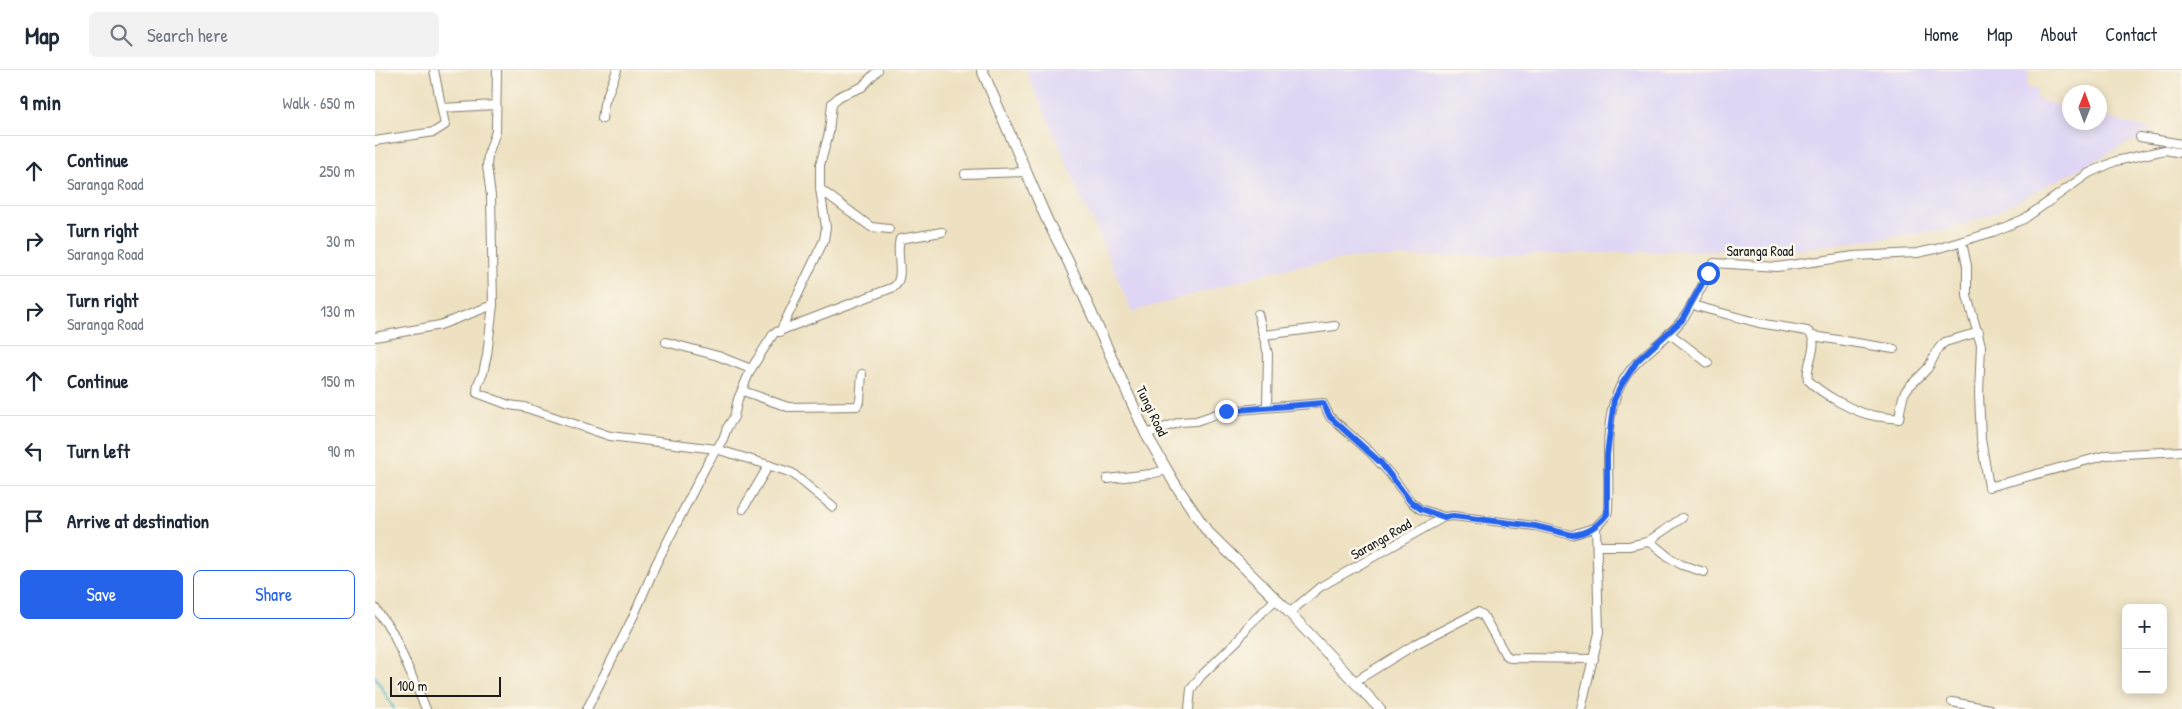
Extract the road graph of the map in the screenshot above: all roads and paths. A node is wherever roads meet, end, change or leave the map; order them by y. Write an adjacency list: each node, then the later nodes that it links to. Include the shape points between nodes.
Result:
1 (434, 70): 7 (street)
2 (497, 70): 6 (street)
3 (617, 70): 8 (street)
4 (877, 70): 15 (street, via 862,87 832,103 829,133 821,162)
5 (982, 70): 13 (main road, Tungi Road)
6 (496, 105): 7 (street); 20 (street, via 496,131 487,166 491,196)
7 (441, 108): 10 (street, via 445,125 437,131)
8 (602, 119)
9 (2141, 137): 11 (street)
10 (375, 141)
11 (2182, 144)
12 (2182, 153): 18 (street, Saranga Road, via 2165,150 2116,161 2089,172 2024,219)
13 (1027, 172): 14 (street); 36 (main road, Tungi Road)
14 (965, 174)
15 (820, 190): 16 (street, via 871,227); 23 (street, via 825,218 824,240)
16 (889, 229)
17 (942, 232): 23 (street, via 900,240 897,246 899,281 894,287)
18 (1962, 242): 19 (street, Saranga Road, via 1917,252 1854,256 1777,267 1714,264); 24 (street, via 1967,266 1967,296)
19 (1692, 304): 25 (street, Saranga Road); 27 (street, via 1759,323 1803,329)
20 (493, 305): 28 (street, via 440,325); 37 (street, via 487,354 477,393 610,436)
21 (1258, 314): 26 (street)
22 (1335, 326): 26 (street)
23 (780, 332): 32 (street, via 774,333)
24 (1979, 332): 27 (street, via 1941,345 1928,368 1904,391 1899,418 1864,413 1824,393 1807,380); 38 (street, via 1981,439 1989,487 2107,455)
25 (1669, 333): 31 (street); 46 (street, Saranga Road, via 1637,361 1614,400 1607,455 1608,509)
26 (1264, 335): 35 (street, via 1268,354)
27 (1813, 336): 30 (street)
28 (375, 337)
29 (666, 342): 32 (street)
30 (1894, 348)
31 (1708, 364)
32 (751, 369): 34 (street)
33 (862, 374): 34 (street, via 857,406 788,407)
34 (743, 391): 37 (street)
35 (1267, 407): 36 (street, via 1226,411); 44 (street, via 1323,403 1330,417 1381,463 1410,501 1421,509)
36 (1146, 434): 40 (main road, Tungi Road)
37 (717, 449): 39 (street); 57 (street, via 656,564)
38 (2182, 452)
39 (769, 465): 42 (street, via 792,472); 43 (street)
40 (1167, 470): 41 (street); 50 (main road, Tungi Road, via 1207,531)
41 (1107, 479)
42 (833, 507)
43 (743, 509)
44 (1444, 517): 46 (street, via 1527,525 1572,535); 52 (street, Saranga Road, via 1320,587)
45 (1682, 518): 47 (street)
46 (1596, 527): 48 (street)
47 (1647, 542): 48 (street, via 1629,546); 49 (street, via 1682,565)
48 (1598, 546): 53 (street, via 1599,633)
49 (1704, 572)
50 (1276, 599): 52 (main road, Tungi Road); 58 (street, via 1201,676 1191,689)
51 (375, 608): 56 (street, via 393,633)
52 (1289, 613): 54 (main road, Tungi Road)
53 (1594, 659): 54 (street, via 1510,658 1478,612 1414,645); 60 (street)
54 (1354, 682): 59 (main road, Tungi Road)
55 (1952, 702): 61 (street)
56 (426, 709)
57 (587, 709)
58 (1189, 709)
59 (1380, 709)
60 (1581, 709)
61 (1991, 709)

